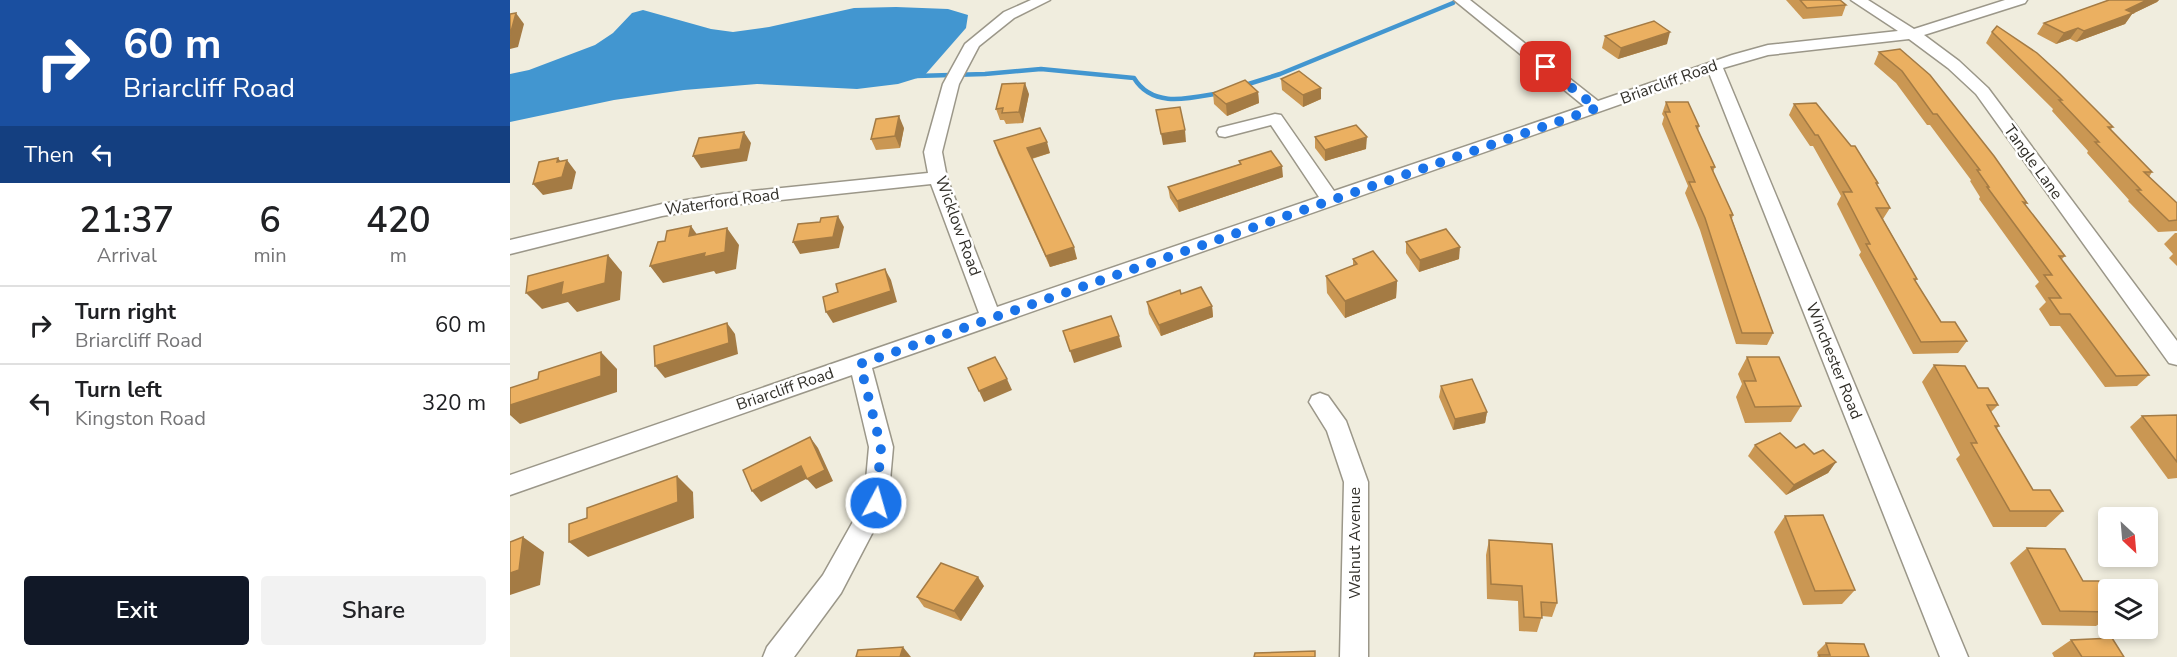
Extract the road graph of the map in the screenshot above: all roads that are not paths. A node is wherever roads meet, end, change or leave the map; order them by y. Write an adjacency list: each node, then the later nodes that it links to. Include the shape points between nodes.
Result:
1 (1043, 0): 9 (street, Wicklow Road, via 1004,18 973,44 951,84 933,152)
2 (1461, 0): 7 (street)
3 (1858, 0): 5 (street, Tangle Lane)
4 (2020, 0): 5 (street, Briarcliff Road)
5 (1913, 34): 6 (street, Briarcliff Road, via 1768,50); 13 (street, Tangle Lane, via 1963,71 1982,91)
6 (1714, 66): 7 (street, Briarcliff Road); 19 (street, Winchester Road)
7 (1597, 108): 10 (street, Briarcliff Road)
8 (1225, 132): 10 (street, via 1275,119)
9 (938, 178): 11 (street, Waterford Road, via 723,200 662,210); 12 (street, Wicklow Road)
10 (1330, 199): 12 (street, Briarcliff Road)
11 (510, 247)
12 (991, 317): 14 (street, Briarcliff Road)
13 (2177, 357)
14 (860, 364): 16 (street, Briarcliff Road); 17 (street, via 881,447 876,503 832,584)
15 (1320, 402): 18 (street, Walnut Avenue, via 1338,428 1356,482)
16 (510, 485)
17 (777, 657)
18 (1354, 657)
19 (1954, 657)

